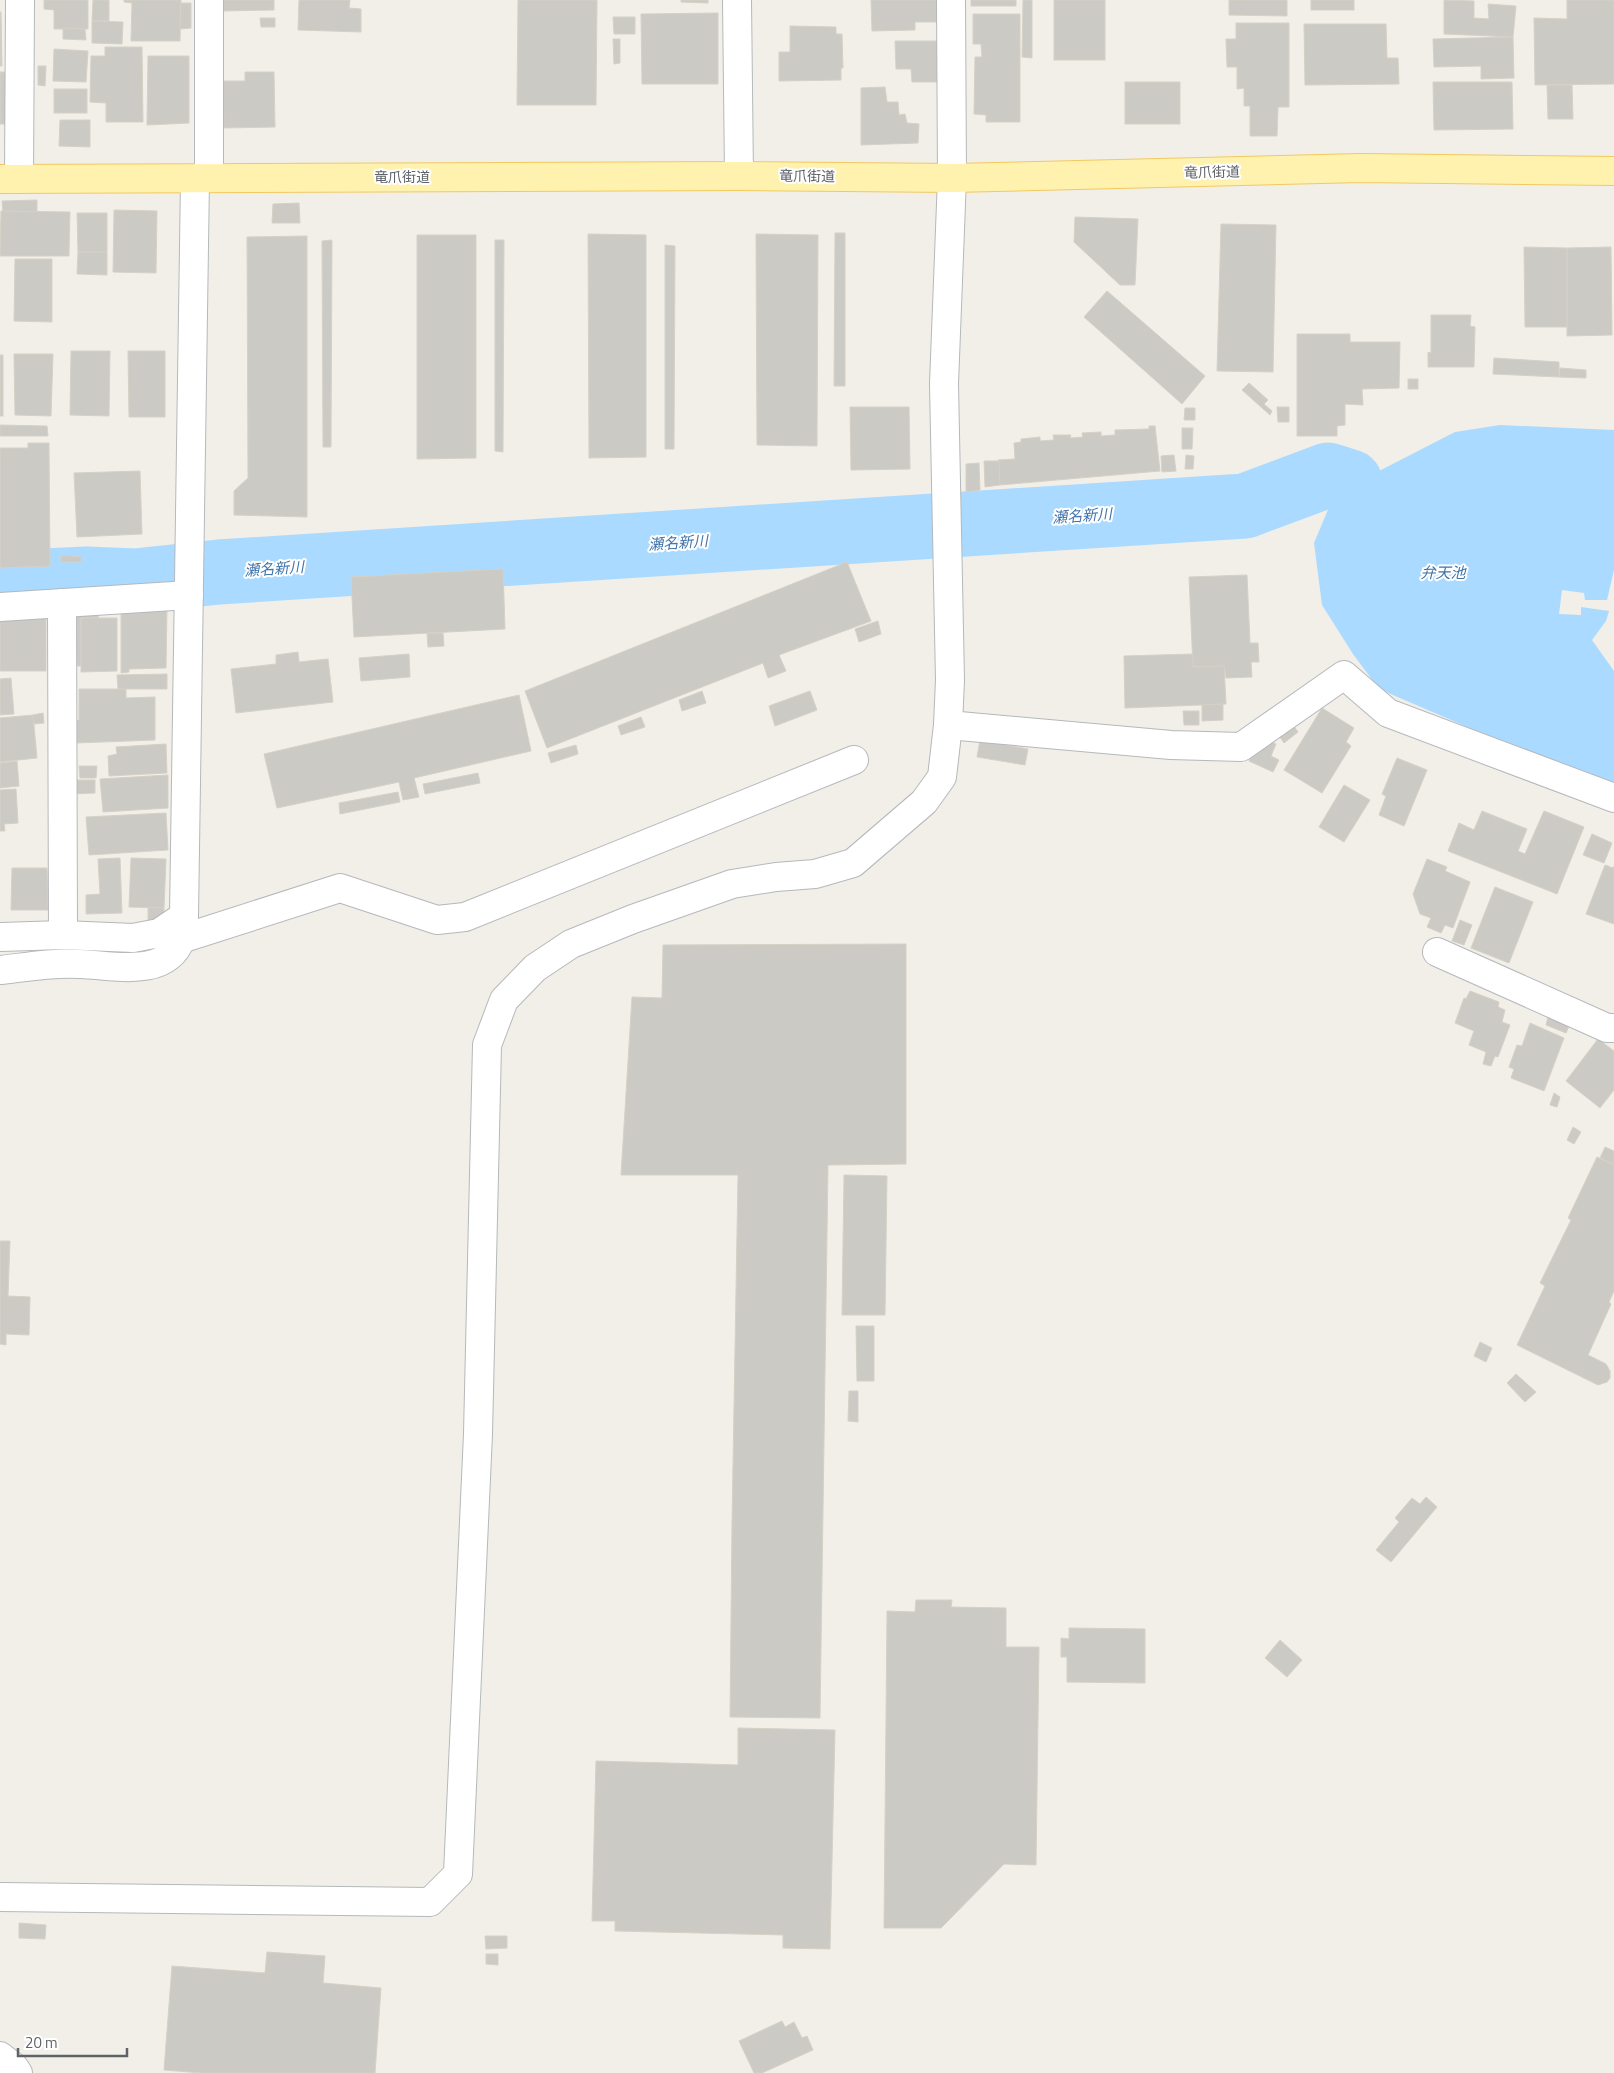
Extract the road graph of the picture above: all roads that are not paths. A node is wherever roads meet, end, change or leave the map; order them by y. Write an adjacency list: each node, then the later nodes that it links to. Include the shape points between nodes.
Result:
1 (20, 0): 8 (street)
2 (209, 0): 9 (street)
3 (737, 0): 6 (street)
4 (951, 0): 7 (street)
5 (1614, 170): 7 (main road, 竜爪街道, via 1361,168)
6 (739, 176): 7 (main road, 竜爪街道); 9 (main road, 竜爪街道)
7 (952, 178): 13 (street, via 944,384 950,680)
8 (10, 179): 9 (main road, 竜爪街道)
9 (202, 179): 10 (street)
10 (189, 595): 11 (street); 16 (street)
11 (62, 603): 12 (street); 17 (street)
12 (0, 607)
13 (948, 725): 15 (street, via 1171,745 1241,747 1344,674 1388,713); 22 (street, via 942,777 924,802 853,863 814,874 732,884 633,919 571,944 535,968 504,1000 487,1045 478,1434 458,1874 430,1902)
14 (854, 760): 16 (street, via 465,917 438,920 340,888)
15 (1614, 798)
16 (183, 927): 17 (street, via 133,938); 20 (street, via 172,954 153,964 129,968 79,964)
17 (63, 935): 18 (street)
18 (0, 937)
19 (1437, 952): 21 (street, via 1606,1028)
20 (0, 970)
21 (1614, 1028)
22 (0, 1896)
23 (0, 2056): 24 (street)
24 (18, 2073)

